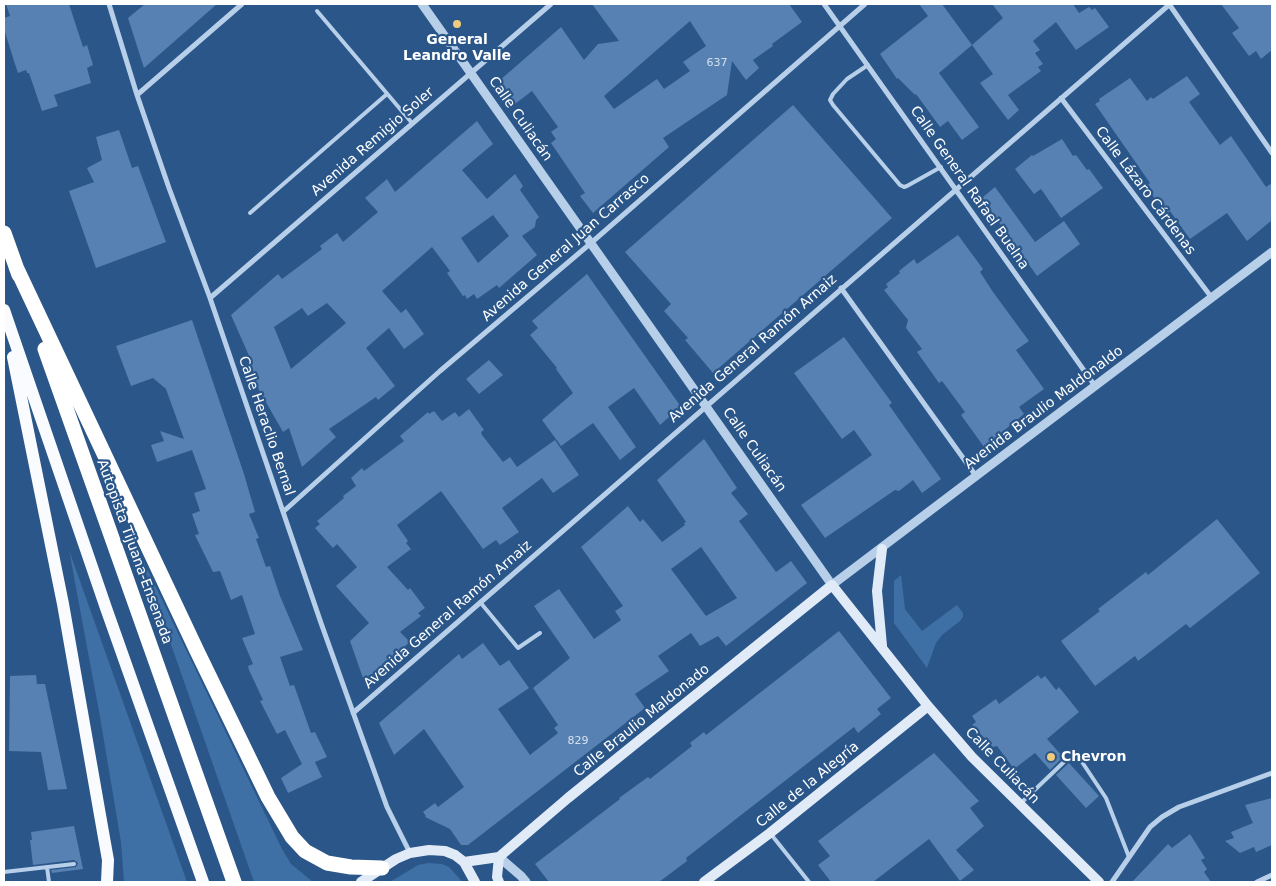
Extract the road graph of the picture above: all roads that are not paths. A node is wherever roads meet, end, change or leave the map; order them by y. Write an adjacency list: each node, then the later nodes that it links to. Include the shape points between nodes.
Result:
1 (109, 4): 13 (street, Calle Heraclio Bernal)
2 (242, 4): 13 (street)
3 (422, 4): 11 (street, Calle Culiacán)
4 (551, 4): 11 (street, Avenida Remigio Soler)
5 (824, 4): 9 (street, Calle General Rafael Buelna)
6 (864, 4): 9 (street, Avenida General Juan Carrasco)
7 (1169, 4): 14 (street, Avenida General Ramón Arnaiz); 16 (street)
8 (317, 11): 12 (lane)
9 (840, 26): 10 (street, Calle General Rafael Buelna); 21 (street, Avenida General Juan Carrasco)
10 (868, 65): 17 (street, Calle General Rafael Buelna); 17 (lane, via 847,79 833,94 830,100 833,105 900,185 908,186)
11 (471, 73): 15 (street, Avenida Remigio Soler); 21 (street, Calle Culiacán)
12 (387, 94): 15 (lane); 19 (lane)
13 (137, 95): 25 (street, Calle Heraclio Bernal)
14 (1061, 98): 18 (street, Avenida General Ramón Arnaiz); 26 (street, Calle Lázaro Cárdenas)
15 (412, 123): 25 (street, Avenida Remigio Soler)
16 (1272, 153)
17 (941, 167): 18 (street, Calle General Rafael Buelna)
18 (956, 189): 24 (street, Avenida General Ramón Arnaiz); 28 (street, Calle General Rafael Buelna)
19 (250, 213)
20 (4, 233): 23 (highway, Autopista Tijuana-Ensenada)
21 (591, 243): 29 (street, Calle Culiacán); 31 (street, Avenida General Juan Carrasco, via 440,371)
22 (1272, 252): 26 (street, Avenida Braulio Maldonaldo)
23 (16, 267): 48 (highway, via 189,634 268,797 292,837 305,851 327,862); 54 (highway, Autopista Tijuana-Ensenada)
24 (841, 288): 29 (street, Avenida General Ramón Arnaiz); 30 (street)
25 (210, 298): 31 (street, Calle Heraclio Bernal)
26 (1212, 298): 28 (street, Avenida Braulio Maldonaldo)
27 (4, 310): 52 (main road, via 74,670 108,860); 53 (main road)
28 (1096, 386): 30 (street, Avenida Braulio Maldonaldo)
29 (706, 406): 33 (street, Calle Culiacán); 34 (street, Avenida General Ramón Arnaiz)
30 (976, 476): 32 (street, Avenida Braulio Maldonaldo)
31 (284, 510): 38 (street, Calle Heraclio Bernal)
32 (882, 549): 33 (street, Avenida Braulio Maldonaldo); 36 (main road, via 877,591)
33 (832, 585): 36 (main road, Calle Culiacán); 43 (main road, Calle Braulio Maldonado)
34 (480, 602): 35 (lane, via 518,648); 38 (street, Avenida General Ramón Arnaiz)
35 (540, 633)
36 (882, 647): 37 (main road, Calle Culiacán)
37 (928, 706): 40 (main road, Calle Culiacán); 41 (main road, Calle de la Alegría)
38 (353, 713): 42 (street, Calle Heraclio Bernal, via 387,807)
39 (1272, 773): 44 (street, via 1178,807 1150,827)
40 (1020, 805): 44 (lane, via 1066,760 1075,757 1106,798); 61 (main road, Calle Culiacán)
41 (770, 834): 59 (main road, Calle de la Alegría); 60 (lane)
42 (410, 853): 45 (main road, via 445,851); 48 (main road)
43 (499, 857): 45 (main road); 57 (main road); 58 (street)
44 (1129, 857): 62 (street)
45 (464, 862): 56 (main road)
46 (74, 864): 47 (lane)
47 (47, 867): 49 (lane); 51 (lane)
48 (382, 868): 55 (main road)
49 (4, 872)
50 (1272, 875): 63 (street)
51 (49, 882)
52 (107, 882)
53 (203, 882)
54 (234, 882)
55 (361, 882)
56 (475, 882)
57 (499, 882)
58 (526, 882)
59 (704, 882)
60 (809, 882)
61 (1099, 882)
62 (1112, 882)
63 (1256, 882)

